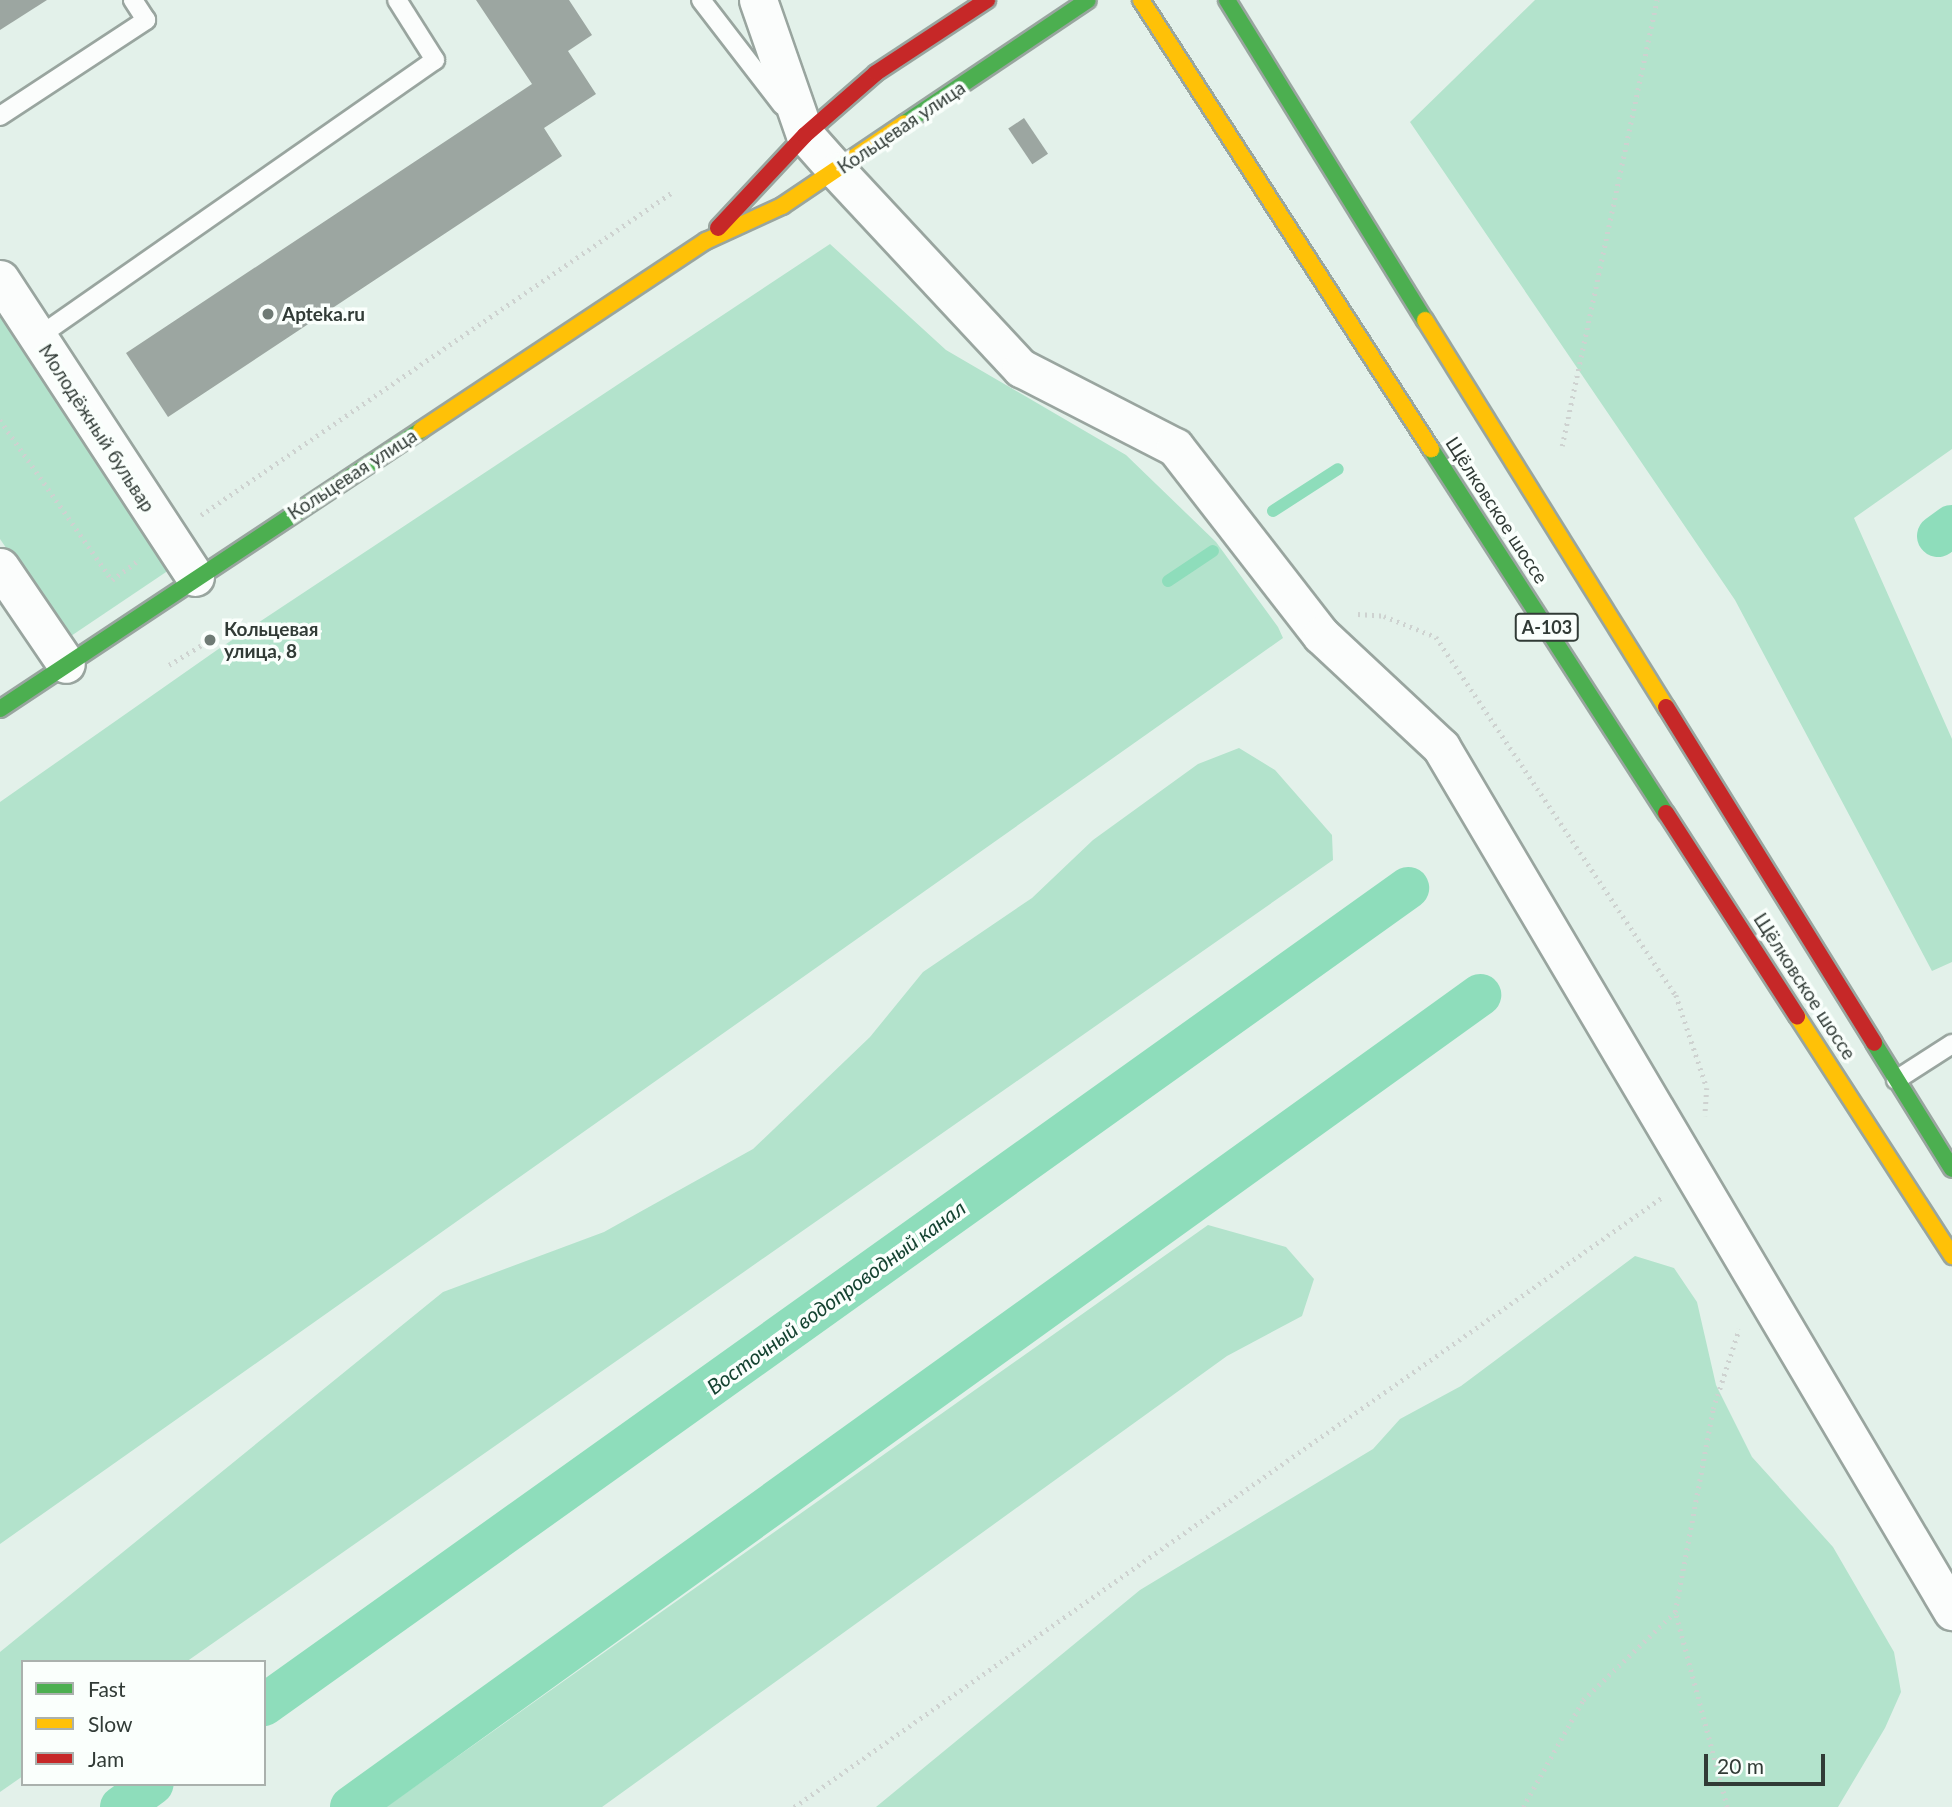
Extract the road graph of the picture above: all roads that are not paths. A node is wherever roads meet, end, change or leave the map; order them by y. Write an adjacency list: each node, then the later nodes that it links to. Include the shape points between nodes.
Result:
1 (133, 0): 9 (lane, via 146,20)
2 (397, 0): 14 (lane, via 435,60)
3 (701, 0): 10 (lane)
4 (758, 0): 10 (street)
5 (987, 0): 10 (main road, Кольцевая улица, via 876,73)
6 (1088, 0): 11 (main road, Кольцевая улица)
7 (1141, 0): 22 (main road, Щёлковское шоссе / А-103)
8 (1227, 0): 20 (main road, Щёлковское шоссе / А-103)
9 (0, 116)
10 (805, 135): 11 (street); 12 (main road, Кольцевая улица)
11 (837, 171): 12 (main road, Кольцевая улица, via 782,206); 23 (street, via 1021,368 1175,447 1321,635 1441,747)
12 (706, 241): 16 (main road, Кольцевая улица)
13 (0, 279): 14 (street, Молодёжный бульвар)
14 (38, 337): 16 (street, Молодёжный бульвар)
15 (0, 567): 17 (street)
16 (195, 577): 17 (main road, Кольцевая улица)
17 (66, 664): 18 (main road, Кольцевая улица)
18 (0, 709)
19 (1952, 1044): 20 (lane)
20 (1896, 1080): 21 (main road, Щёлковское шоссе / А-103)
21 (1952, 1169)
22 (1952, 1256)
23 (1952, 1611)

